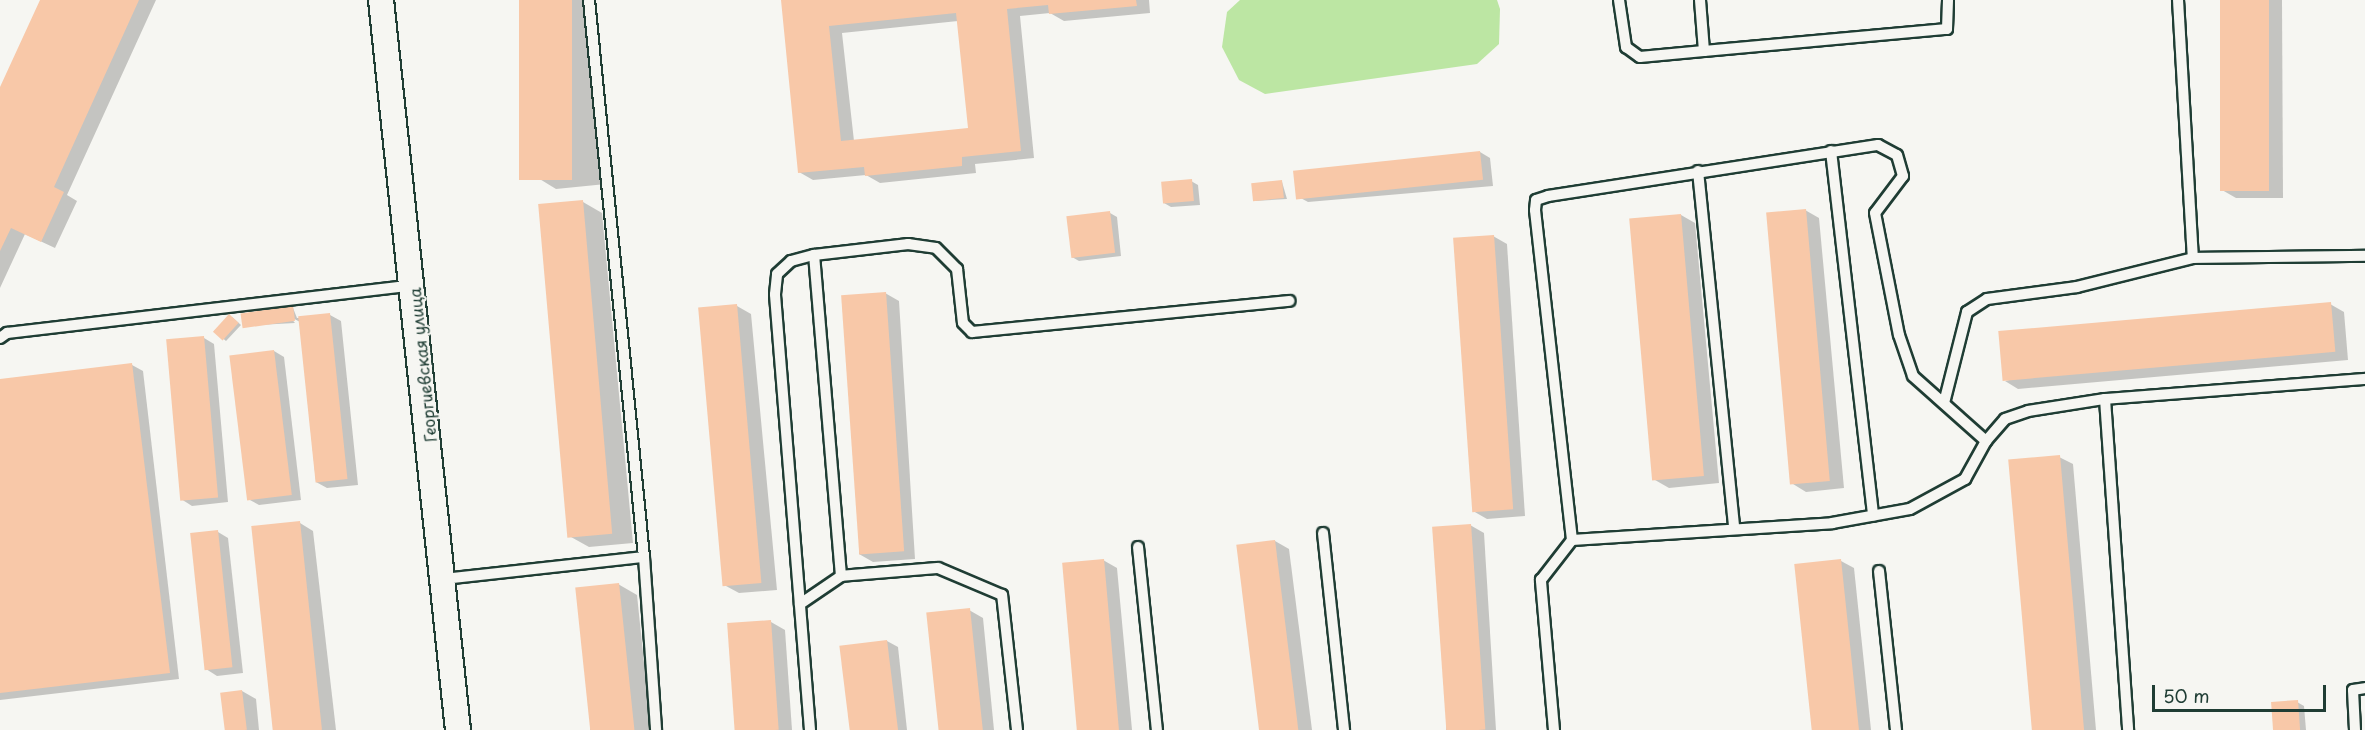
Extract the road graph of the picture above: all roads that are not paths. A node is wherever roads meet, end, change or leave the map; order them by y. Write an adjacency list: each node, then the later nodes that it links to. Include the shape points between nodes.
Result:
1 (381, 0): 13 (street, Георгиевская улица)
2 (590, 0): 25 (lane)
3 (1619, 0): 7 (lane, via 1626,47 1640,57)
4 (1700, 0): 7 (lane)
5 (1948, 0): 7 (lane, via 1947,29)
6 (2178, 0): 12 (lane)
7 (1704, 51)
8 (1831, 151): 9 (lane); 18 (lane, via 1878,145 1897,155 1903,176 1875,213 1899,334 1913,376); 20 (lane)
9 (1698, 171): 21 (lane); 23 (lane, via 1536,200)
10 (814, 255): 14 (lane, via 908,244 936,248 957,269 963,323 972,332); 27 (lane); 29 (lane, via 791,261 777,274 774,294)
11 (2365, 256): 12 (lane)
12 (2193, 258): 18 (lane, via 2077,287 1987,299 1967,312)
13 (414, 285): 15 (lane, via 7,333); 28 (street, Георгиевская улица)
14 (1289, 301)
15 (0, 338)
16 (2365, 379): 17 (lane)
17 (2105, 399): 19 (lane, via 2028,411 2005,419); 39 (lane)
18 (1944, 403): 19 (lane)
19 (1986, 441): 20 (lane, via 1965,479 1910,509)
20 (1873, 516): 21 (lane, via 1832,523)
21 (1734, 528): 23 (lane)
22 (1323, 534): 36 (lane)
23 (1572, 540): 37 (lane, via 1541,580)
24 (1138, 547): 35 (lane)
25 (644, 557): 28 (lane); 32 (lane)
26 (1880, 571): 38 (lane)
27 (841, 576): 29 (lane); 34 (lane, via 938,568 1002,595)
28 (444, 579): 31 (street, Георгиевская улица)
29 (800, 604): 33 (lane)
30 (2365, 688): 40 (lane, via 2353,690)
31 (458, 730)
32 (656, 730)
33 (810, 730)
34 (1017, 730)
35 (1157, 730)
36 (1344, 730)
37 (1554, 730)
38 (1896, 730)
39 (2128, 730)
40 (2355, 730)

